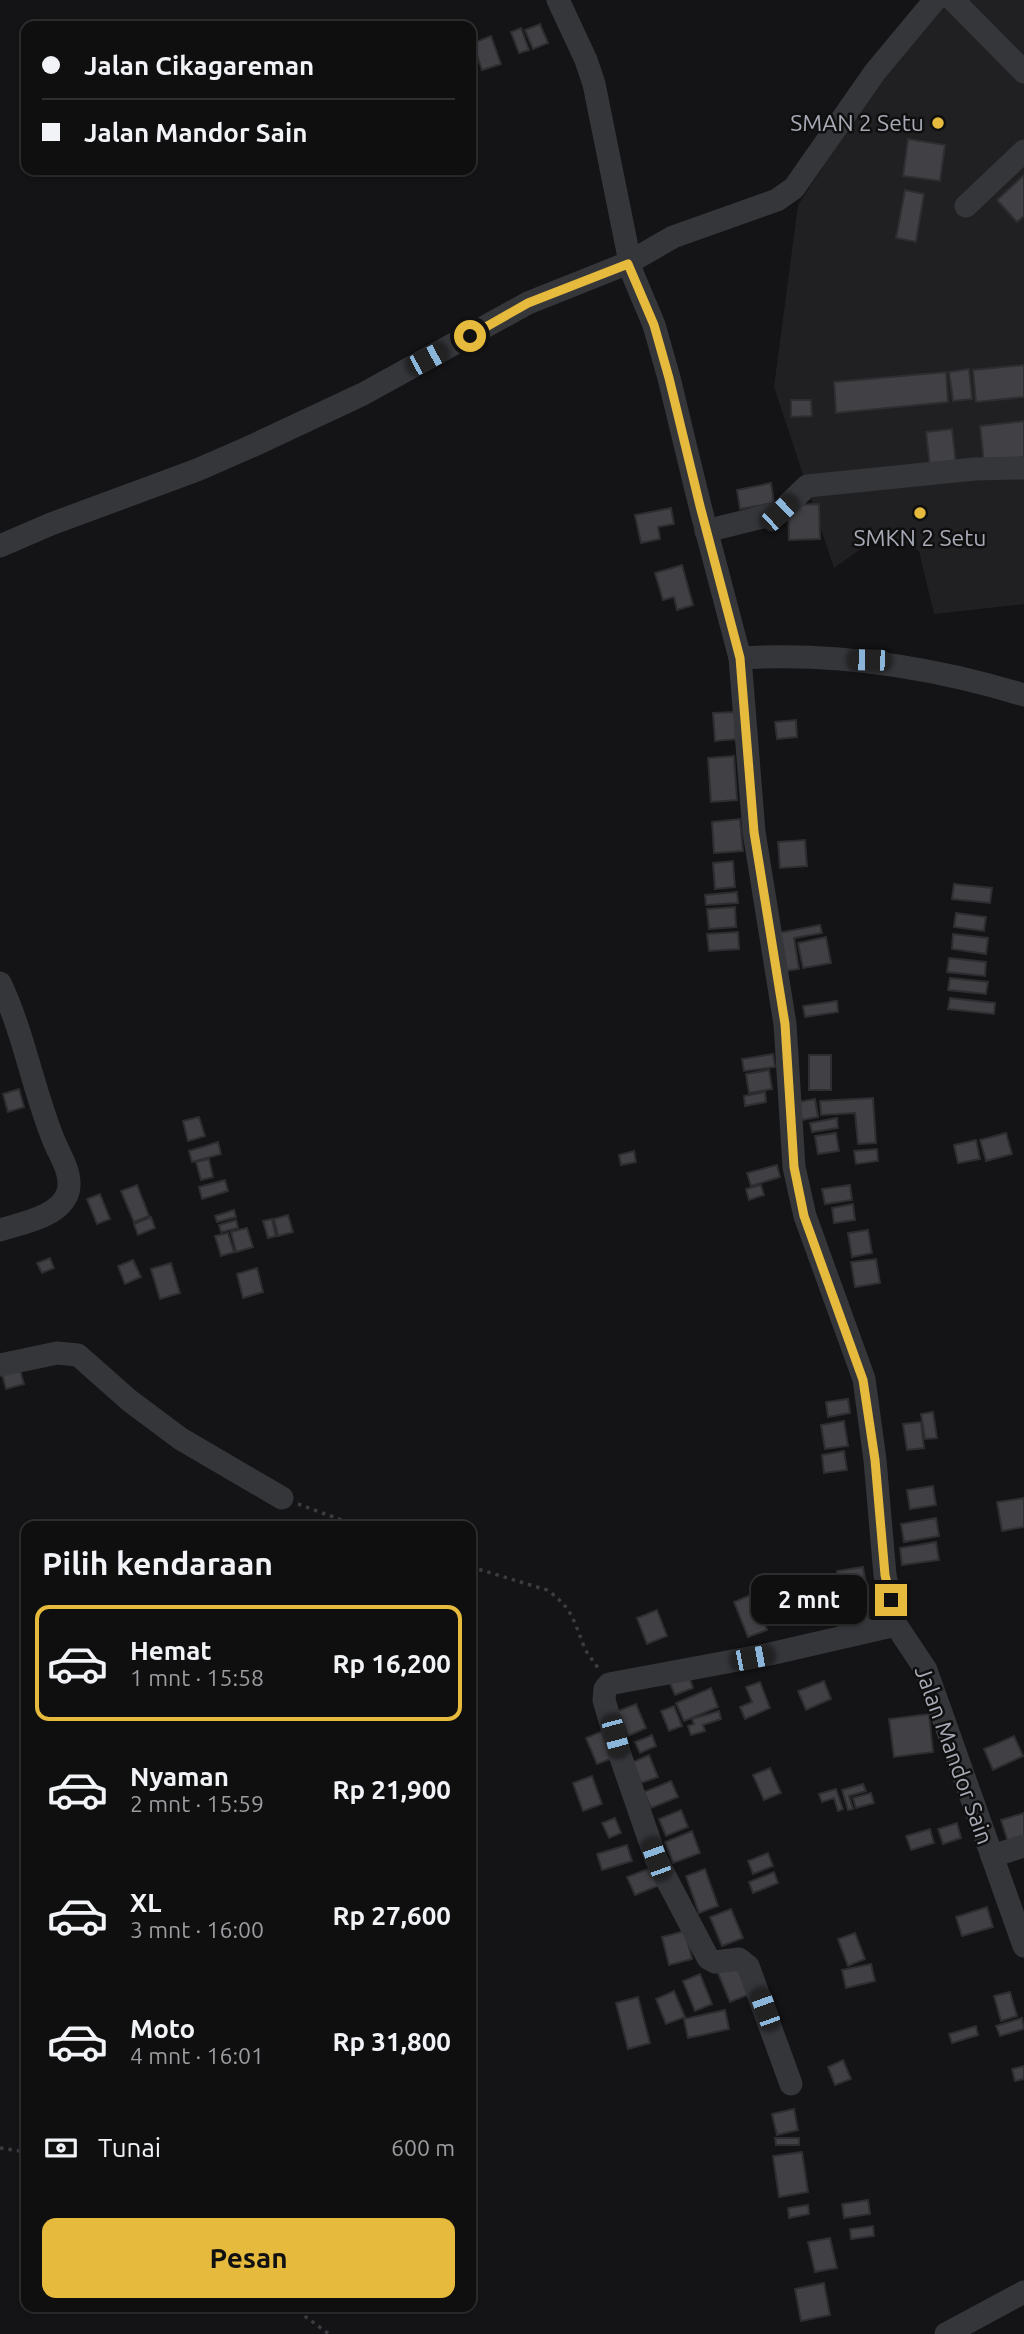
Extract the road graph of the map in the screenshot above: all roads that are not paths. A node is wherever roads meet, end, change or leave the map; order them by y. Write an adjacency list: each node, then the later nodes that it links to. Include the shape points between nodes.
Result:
1 (558, 0): 7 (street, Jalan Mandor Sain, via 594,84)
2 (935, 0): 7 (street, via 875,72 794,188 777,200 673,237)
3 (953, 0): 4 (street)
4 (1024, 72)
5 (1024, 151): 6 (street)
6 (966, 206)
7 (629, 263): 9 (street, Jalan Mandor Sain, via 662,351); 10 (street, via 528,303 363,394 203,467)
8 (1024, 468): 9 (street, via 807,486 779,513)
9 (706, 531): 11 (street, Jalan Mandor Sain)
10 (0, 546)
11 (740, 658): 12 (street, via 869,660 971,679); 17 (street, Jalan Mandor Sain, via 754,832 785,1024 794,1167 804,1216 863,1380 885,1575)
12 (1024, 695)
13 (0, 983): 14 (street, via 69,1182 68,1192 54,1210)
14 (0, 1230)
15 (0, 1365): 16 (street, via 57,1353 78,1355 181,1439)
16 (282, 1498)
17 (896, 1625): 19 (street, Jalan Mandor Sain, via 926,1670); 21 (street, via 609,1684 605,1689 604,1700 656,1859 708,1958 715,1962 739,1959 748,1966)
18 (1024, 1846): 19 (street)
19 (992, 1856): 20 (street, Jalan Mandor Sain)
20 (1024, 1946)
21 (791, 2084)
22 (1024, 2292): 23 (street)
23 (946, 2334)

